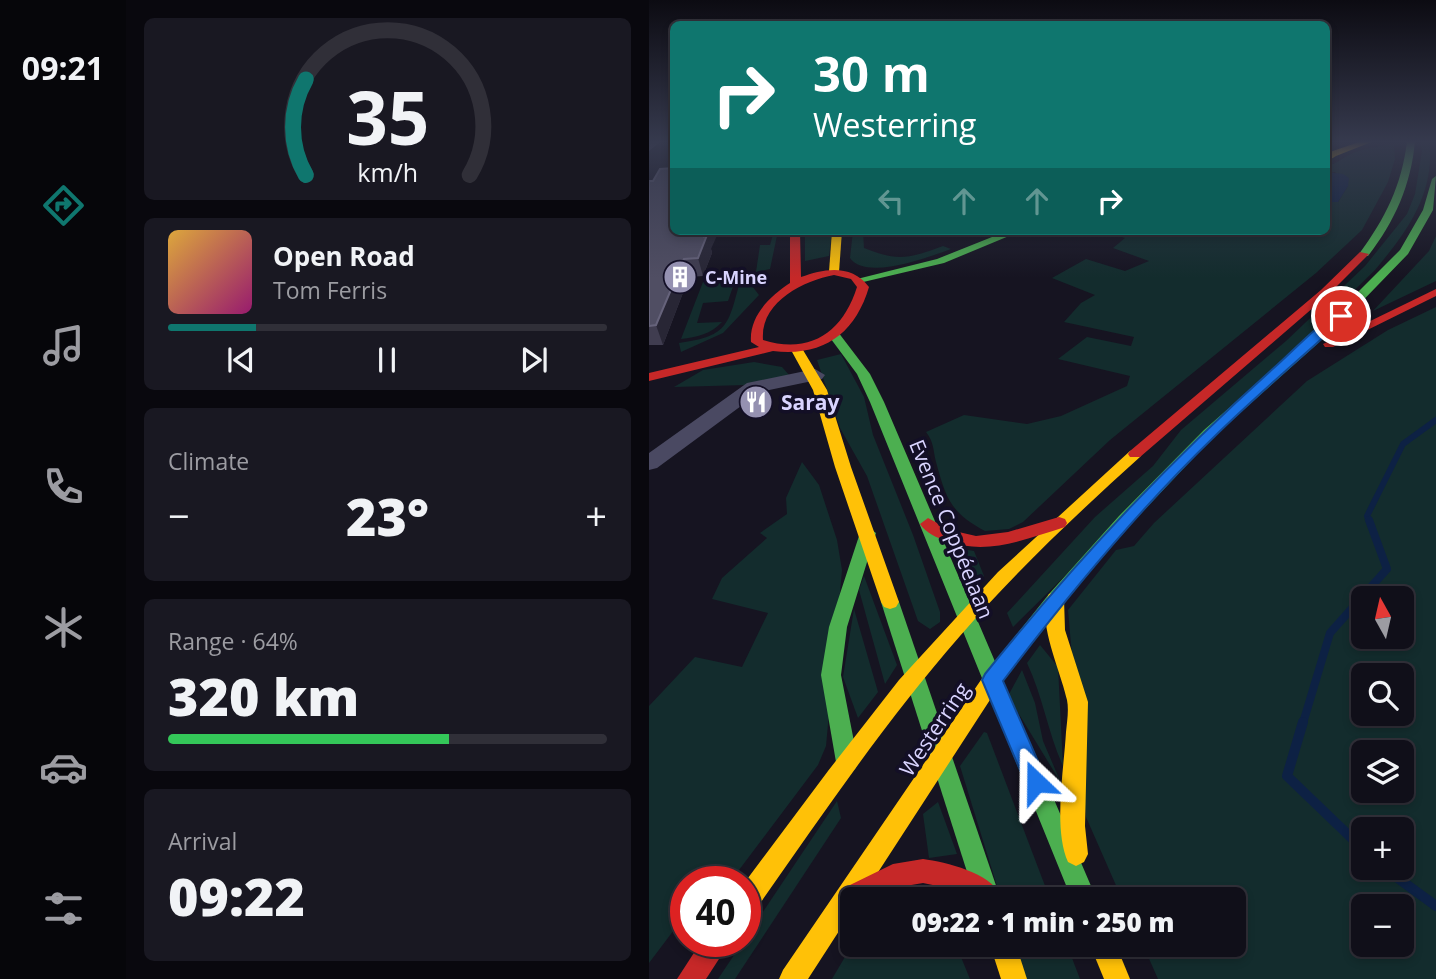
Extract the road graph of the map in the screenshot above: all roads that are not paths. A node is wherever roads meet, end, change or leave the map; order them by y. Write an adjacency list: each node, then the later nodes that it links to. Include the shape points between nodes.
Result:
1 (1405, 187): 19 (main road, Westerring, via 1365,251 1328,289 1165,426)
2 (1434, 187): 15 (main road, Westerring, via 1428,210 1404,252)
3 (795, 235): 7 (main road)
4 (837, 235): 6 (main road)
5 (1006, 235): 8 (main road, via 923,272)
6 (834, 272): 7 (main road); 8 (main road)
7 (795, 282): 10 (main road)
8 (861, 286): 11 (main road, via 854,312)
9 (1436, 292): 15 (main road)
10 (744, 335): 12 (main road); 14 (main road, via 697,355)
11 (834, 335): 13 (main road); 20 (main road, Evence Coppéelaan, via 877,402)
12 (771, 348): 13 (main road); 17 (main road)
13 (797, 350): 16 (main road)
14 (649, 367)
15 (1284, 368): 22 (main road, Westerring, via 1209,433)
16 (815, 375): 18 (street, via 754,387); 21 (main road)
17 (649, 377)
18 (649, 463)
19 (1059, 523): 20 (main road, via 975,543 950,539); 23 (main road, Westerring)
20 (928, 524): 23 (main road, Evence Coppéelaan)
21 (868, 533): 24 (main road); 27 (main road, via 838,627 831,676)
22 (1055, 599): 25 (main road, Westerring); 29 (main road, via 1056,630 1078,702 1073,826)
23 (966, 617): 24 (main road, Westerring); 25 (main road, Evence Coppéelaan)
24 (916, 673): 26 (main road); 27 (main road, Westerring)
25 (992, 680): 26 (main road, Westerring); 29 (main road, Evence Coppéelaan)
26 (943, 753): 32 (main road); 35 (main road, Westerring)
27 (847, 762): 28 (main road, Westerring)
28 (761, 881)
29 (1079, 883): 33 (main road, Evence Coppéelaan)
30 (868, 887): 31 (main road, via 902,872 925,870 948,872)
31 (976, 887)
32 (986, 887)
33 (1080, 887)
34 (840, 909): 35 (main road)
35 (836, 912): 40 (main road, Westerring)
36 (706, 957): 39 (main road)
37 (1007, 957): 41 (main road)
38 (1108, 957): 42 (main road)
39 (690, 979)
40 (792, 979)
41 (1014, 979)
42 (1117, 979)

